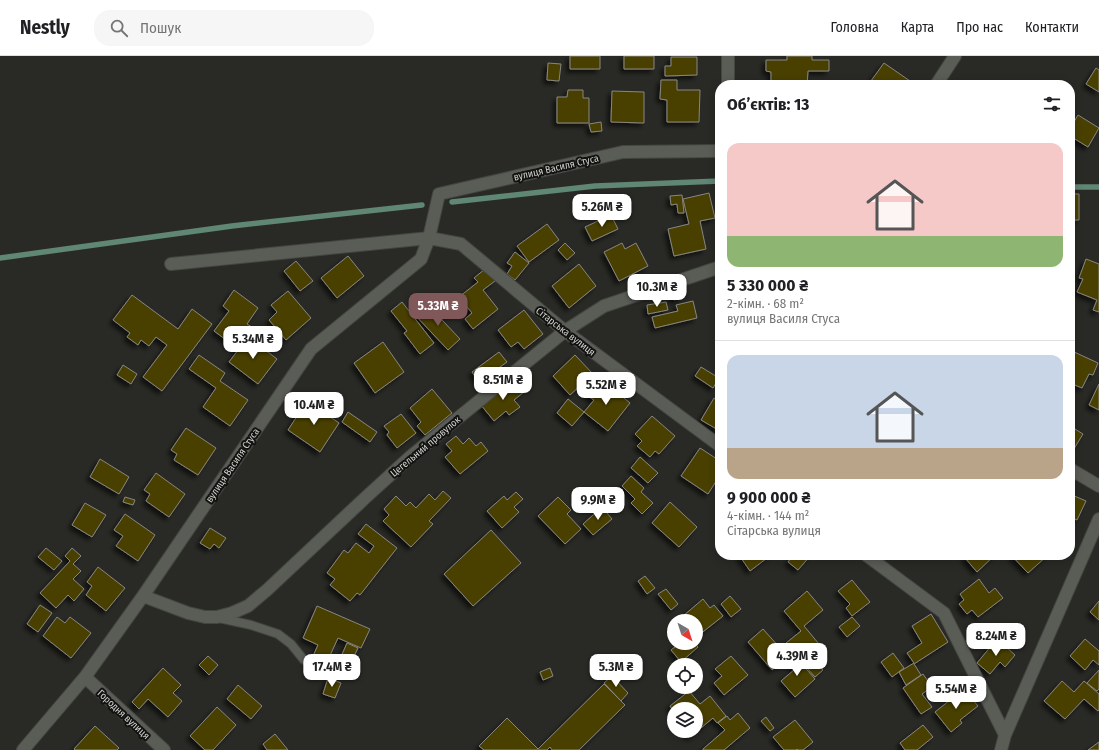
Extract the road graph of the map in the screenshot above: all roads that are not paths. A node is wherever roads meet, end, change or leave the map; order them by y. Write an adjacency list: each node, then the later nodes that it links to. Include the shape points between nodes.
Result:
1 (728, 56): 3 (street)
2 (955, 56): 4 (street)
3 (728, 80)
4 (939, 80)
5 (715, 151): 6 (street, вулиця Василя Стуса, via 623,152 439,194)
6 (430, 238): 7 (street); 9 (street, Сітарська вулиця, via 461,244); 15 (street, вулиця Василя Стуса, via 421,260 311,349)
7 (171, 264)
8 (715, 269): 9 (street, Цегельний провулок, via 604,306)
9 (565, 331): 10 (street, Сітарська вулиця); 16 (street, Цегельний провулок, via 410,457 253,602 232,613)
10 (715, 442)
11 (1075, 472): 12 (street)
12 (1099, 486)
13 (1099, 519): 19 (street)
14 (873, 560): 19 (street, via 944,613)
15 (143, 596): 16 (street, Цегельний провулок, via 188,613); 18 (street, вулиця Василя Стуса)
16 (217, 617): 17 (lane, via 278,634 304,660)
17 (316, 666)
18 (86, 677): 20 (street, вулиця Василя Стуса); 21 (street, Городня вулиця)
19 (1005, 735): 22 (street)
20 (23, 750)
21 (164, 750)
22 (1001, 750)

